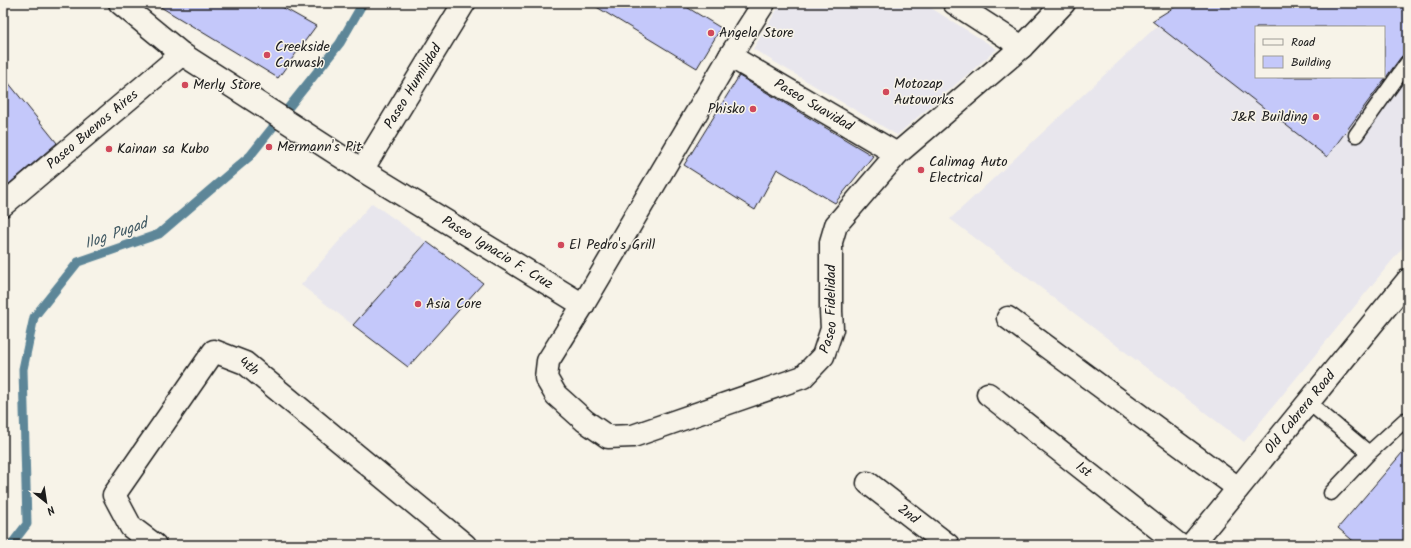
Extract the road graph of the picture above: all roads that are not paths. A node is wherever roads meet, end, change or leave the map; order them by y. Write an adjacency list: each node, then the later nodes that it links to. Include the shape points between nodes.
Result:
1 (120, 3): 7 (street, Paseo Ignacio F. Cruz)
2 (464, 3): 12 (street, Paseo Humilidad)
3 (764, 3): 8 (street)
4 (954, 3): 6 (street)
5 (1064, 3): 6 (street, Paseo Fidelidad)
6 (1022, 47): 11 (street, Paseo Fidelidad)
7 (182, 54): 12 (street, Paseo Ignacio F. Cruz); 13 (street, Paseo Buenos Aires)
8 (730, 56): 11 (street, Paseo Suavidad); 15 (street)
9 (1408, 62): 10 (lane)
10 (1356, 135)
11 (896, 154): 15 (street, Paseo Fidelidad, via 836,225 831,242 832,329 823,356 803,377 634,436 608,437 585,421 556,394 546,378 548,361)
12 (362, 170): 15 (street, Paseo Ignacio F. Cruz)
13 (3, 205)
14 (1408, 280): 18 (street, Old Cabrera Road)
15 (582, 305)
16 (1008, 318): 22 (street)
17 (988, 394): 27 (street, 1st)
18 (1308, 402): 20 (lane); 22 (street, Old Cabrera Road)
19 (1405, 420): 20 (lane)
20 (1369, 453): 23 (lane)
21 (868, 483): 26 (street, 2nd)
22 (1238, 488): 28 (street, Old Cabrera Road)
23 (1331, 493)
24 (155, 545): 25 (street, 4th, via 131,527 114,495 214,351 245,363)
25 (465, 545)
26 (948, 545)
27 (1179, 545)
28 (1192, 545)

